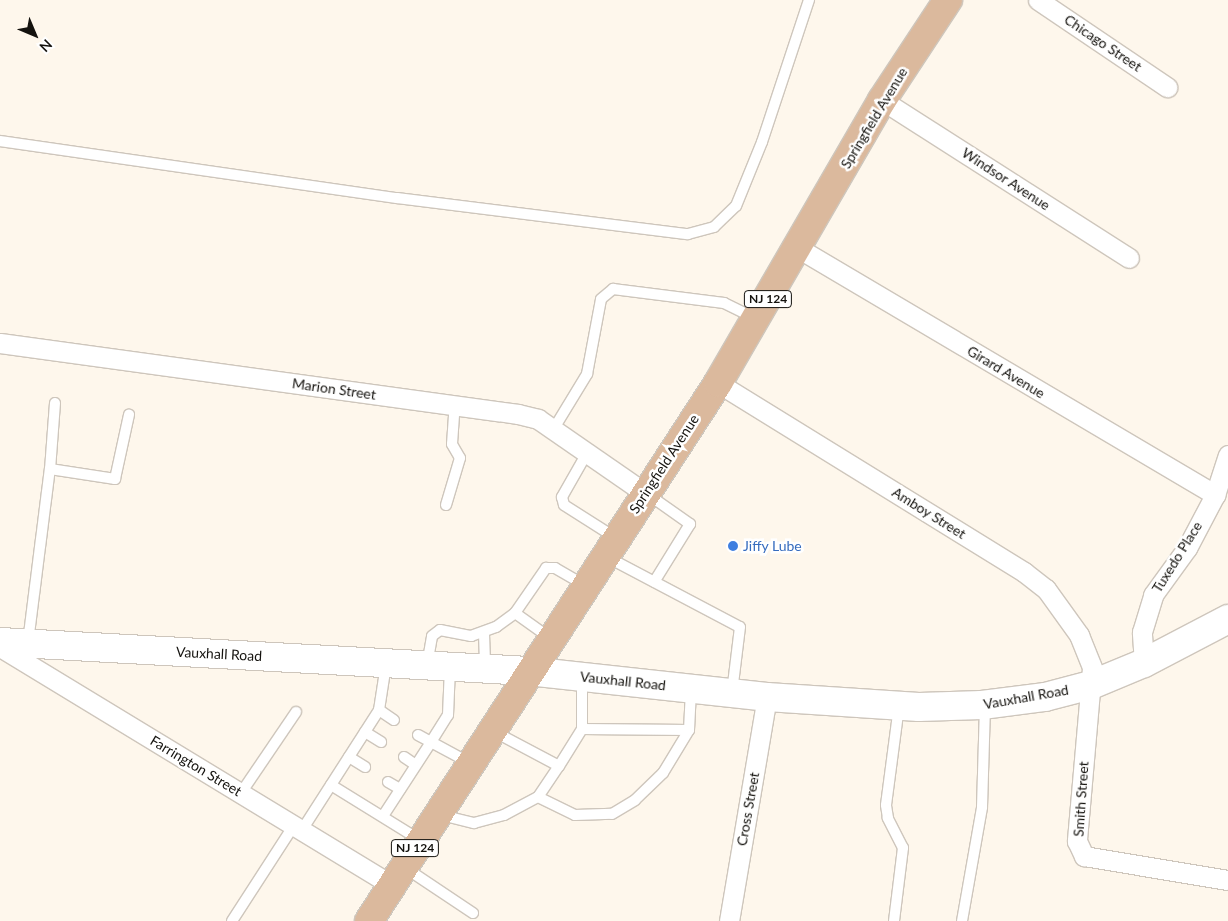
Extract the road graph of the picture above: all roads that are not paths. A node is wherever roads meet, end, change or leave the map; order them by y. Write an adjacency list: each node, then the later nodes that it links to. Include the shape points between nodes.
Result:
1 (809, 0): 6 (lane, via 762,142 736,206 714,227 688,234 397,198)
2 (948, 0): 5 (main road, Springfield Avenue / NJ 124)
3 (1038, 0): 4 (street, Chicago Street)
4 (1167, 87)
5 (882, 100): 7 (main road, Springfield Avenue / NJ 124); 8 (street, Windsor Avenue)
6 (0, 141)
7 (798, 248): 9 (main road, Springfield Avenue / NJ 124); 20 (street, Girard Avenue)
8 (1129, 258)
9 (756, 319): 11 (main road, Springfield Avenue / NJ 124); 15 (lane, via 724,303 613,289 601,299 586,374)
10 (0, 344): 13 (street, Marion Street)
11 (718, 383): 19 (main road, Springfield Avenue / NJ 124); 38 (street, Amboy Street, via 1024,572 1046,589 1079,635 1089,655)
12 (55, 404): 18 (lane)
13 (455, 405): 15 (street, Marion Street, via 518,414 538,420); 21 (lane, via 452,444 460,458)
14 (129, 415): 18 (lane, via 115,479)
15 (553, 430): 16 (street, Marion Street)
16 (587, 453): 19 (street, Marion Street); 22 (lane, via 562,497 564,505)
17 (1228, 455): 20 (street, Tuxedo Place)
18 (50, 469): 30 (lane)
19 (645, 493): 22 (main road, Springfield Avenue / NJ 124); 23 (lane, via 690,524)
20 (1215, 495): 32 (street, Tuxedo Place, via 1187,548 1153,596 1142,632)
21 (446, 505)
22 (610, 546): 23 (lane); 24 (main road, Springfield Avenue / NJ 124)
23 (654, 582): 40 (lane, via 740,627)
24 (584, 585): 25 (lane, via 555,568 546,568); 28 (main road, Springfield Avenue / NJ 124)
25 (514, 613): 27 (lane); 28 (lane)
26 (1228, 619): 32 (street, Vauxhall Road)
27 (484, 634): 34 (lane, via 471,636 440,630 432,636); 35 (lane)
28 (550, 638): 36 (main road, Springfield Avenue / NJ 124)
29 (0, 642): 30 (street, Vauxhall Road)
30 (28, 644): 33 (street, Vauxhall Road)
31 (0, 647): 63 (street, Farrington Street)
32 (1144, 663): 38 (street, Vauxhall Road)
33 (386, 664): 34 (street, Vauxhall Road); 44 (lane)
34 (439, 666): 35 (street, Vauxhall Road); 53 (lane, via 448,715)
35 (485, 669): 36 (street, Vauxhall Road)
36 (528, 671): 37 (street, Vauxhall Road); 48 (main road, Springfield Avenue / NJ 124)
37 (582, 677): 39 (street, Vauxhall Road); 47 (lane)
38 (1091, 684): 43 (street, Vauxhall Road, via 1045,697); 70 (street, Smith Street, via 1077,841 1084,856)
39 (691, 689): 40 (street, Vauxhall Road); 49 (lane)
40 (732, 693): 41 (street, Vauxhall Road)
41 (767, 696): 42 (street, Vauxhall Road); 74 (street, Cross Street)
42 (899, 705): 43 (street, Vauxhall Road); 75 (lane, via 886,805 888,818 903,848)
43 (986, 705): 76 (lane, via 982,807)
44 (379, 710): 46 (lane); 50 (lane)
45 (296, 712): 63 (lane)
46 (394, 720)
47 (582, 729): 49 (lane); 58 (lane)
48 (491, 730): 56 (main road, Springfield Avenue / NJ 124); 58 (lane)
49 (689, 730): 64 (lane, via 663,773 635,800 612,814 575,814)
50 (365, 732): 52 (lane); 54 (lane)
51 (418, 735): 53 (lane)
52 (381, 742)
53 (430, 742): 56 (lane); 57 (lane)
54 (349, 757): 59 (lane); 61 (lane)
55 (404, 757): 57 (lane)
56 (470, 763): 65 (main road, Springfield Avenue / NJ 124)
57 (416, 765): 62 (lane)
58 (559, 766): 64 (lane)
59 (365, 767)
60 (388, 782): 62 (lane)
61 (331, 785): 66 (lane); 67 (lane)
62 (400, 789): 66 (lane)
63 (241, 793): 67 (street, Farrington Street)
64 (538, 797): 65 (lane, via 504,815 474,823)
65 (437, 814): 68 (main road, Springfield Avenue / NJ 124)
66 (383, 816): 68 (lane)
67 (298, 828): 69 (street, Farrington Street); 72 (lane)
68 (420, 840): 69 (main road, Springfield Avenue / NJ 124)
69 (398, 876): 71 (lane); 73 (main road, Springfield Avenue / NJ 124)
70 (1228, 880)
71 (473, 913)
72 (232, 921)
73 (369, 921)
74 (729, 921)
75 (894, 921)
76 (962, 921)

